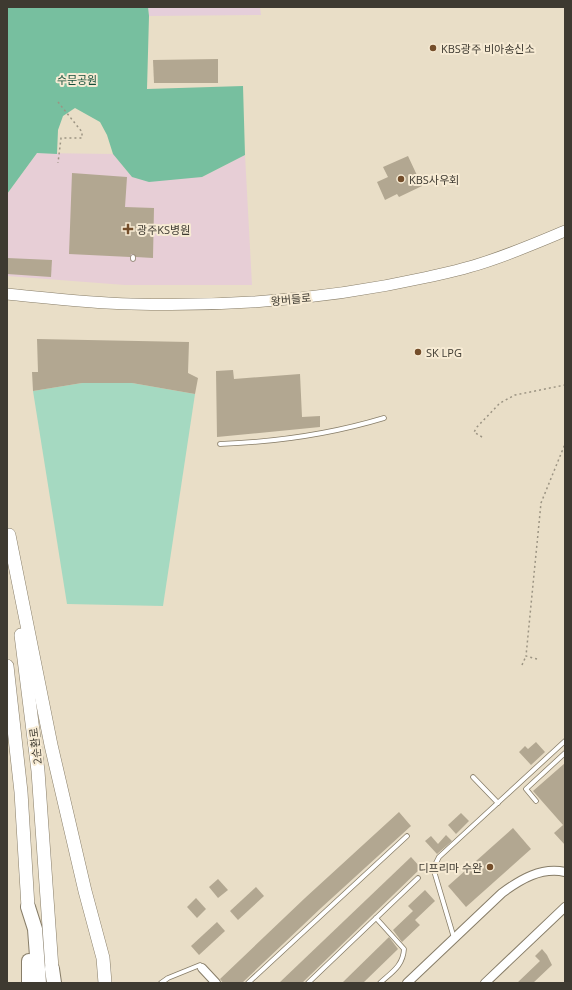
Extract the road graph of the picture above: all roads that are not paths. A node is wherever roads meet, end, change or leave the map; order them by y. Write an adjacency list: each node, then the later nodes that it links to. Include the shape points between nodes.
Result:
1 (565, 231): 2 (main road, 왕버들로, via 469,267 397,284 286,300 184,305 129,304)
2 (7, 294)
3 (384, 418): 4 (lane, via 363,425 286,438)
4 (220, 444)
5 (8, 530): 20 (highway, 2순환로, via 38,770); 23 (highway, via 51,745 103,958)
6 (7, 666): 15 (highway, 2순환로, via 21,792)
7 (565, 741): 11 (lane)
8 (565, 753): 10 (lane, via 526,789)
9 (473, 777): 11 (lane)
10 (536, 801)
11 (498, 803): 18 (lane, via 439,857 435,865 434,872)
12 (407, 836): 26 (lane)
13 (565, 872): 18 (street, via 543,872 517,882)
14 (418, 878): 17 (lane)
15 (28, 906): 21 (highway); 22 (highway, via 35,929)
16 (565, 908): 30 (street)
17 (376, 918): 27 (lane); 28 (lane, via 404,949 401,963)
18 (454, 938): 29 (street)
19 (202, 968): 24 (lane, via 200,965); 25 (street)
20 (53, 978)
21 (29, 983)
22 (39, 983)
23 (105, 983)
24 (161, 983)
25 (216, 983)
26 (248, 983)
27 (308, 983)
28 (380, 983)
29 (407, 983)
30 (485, 983)

